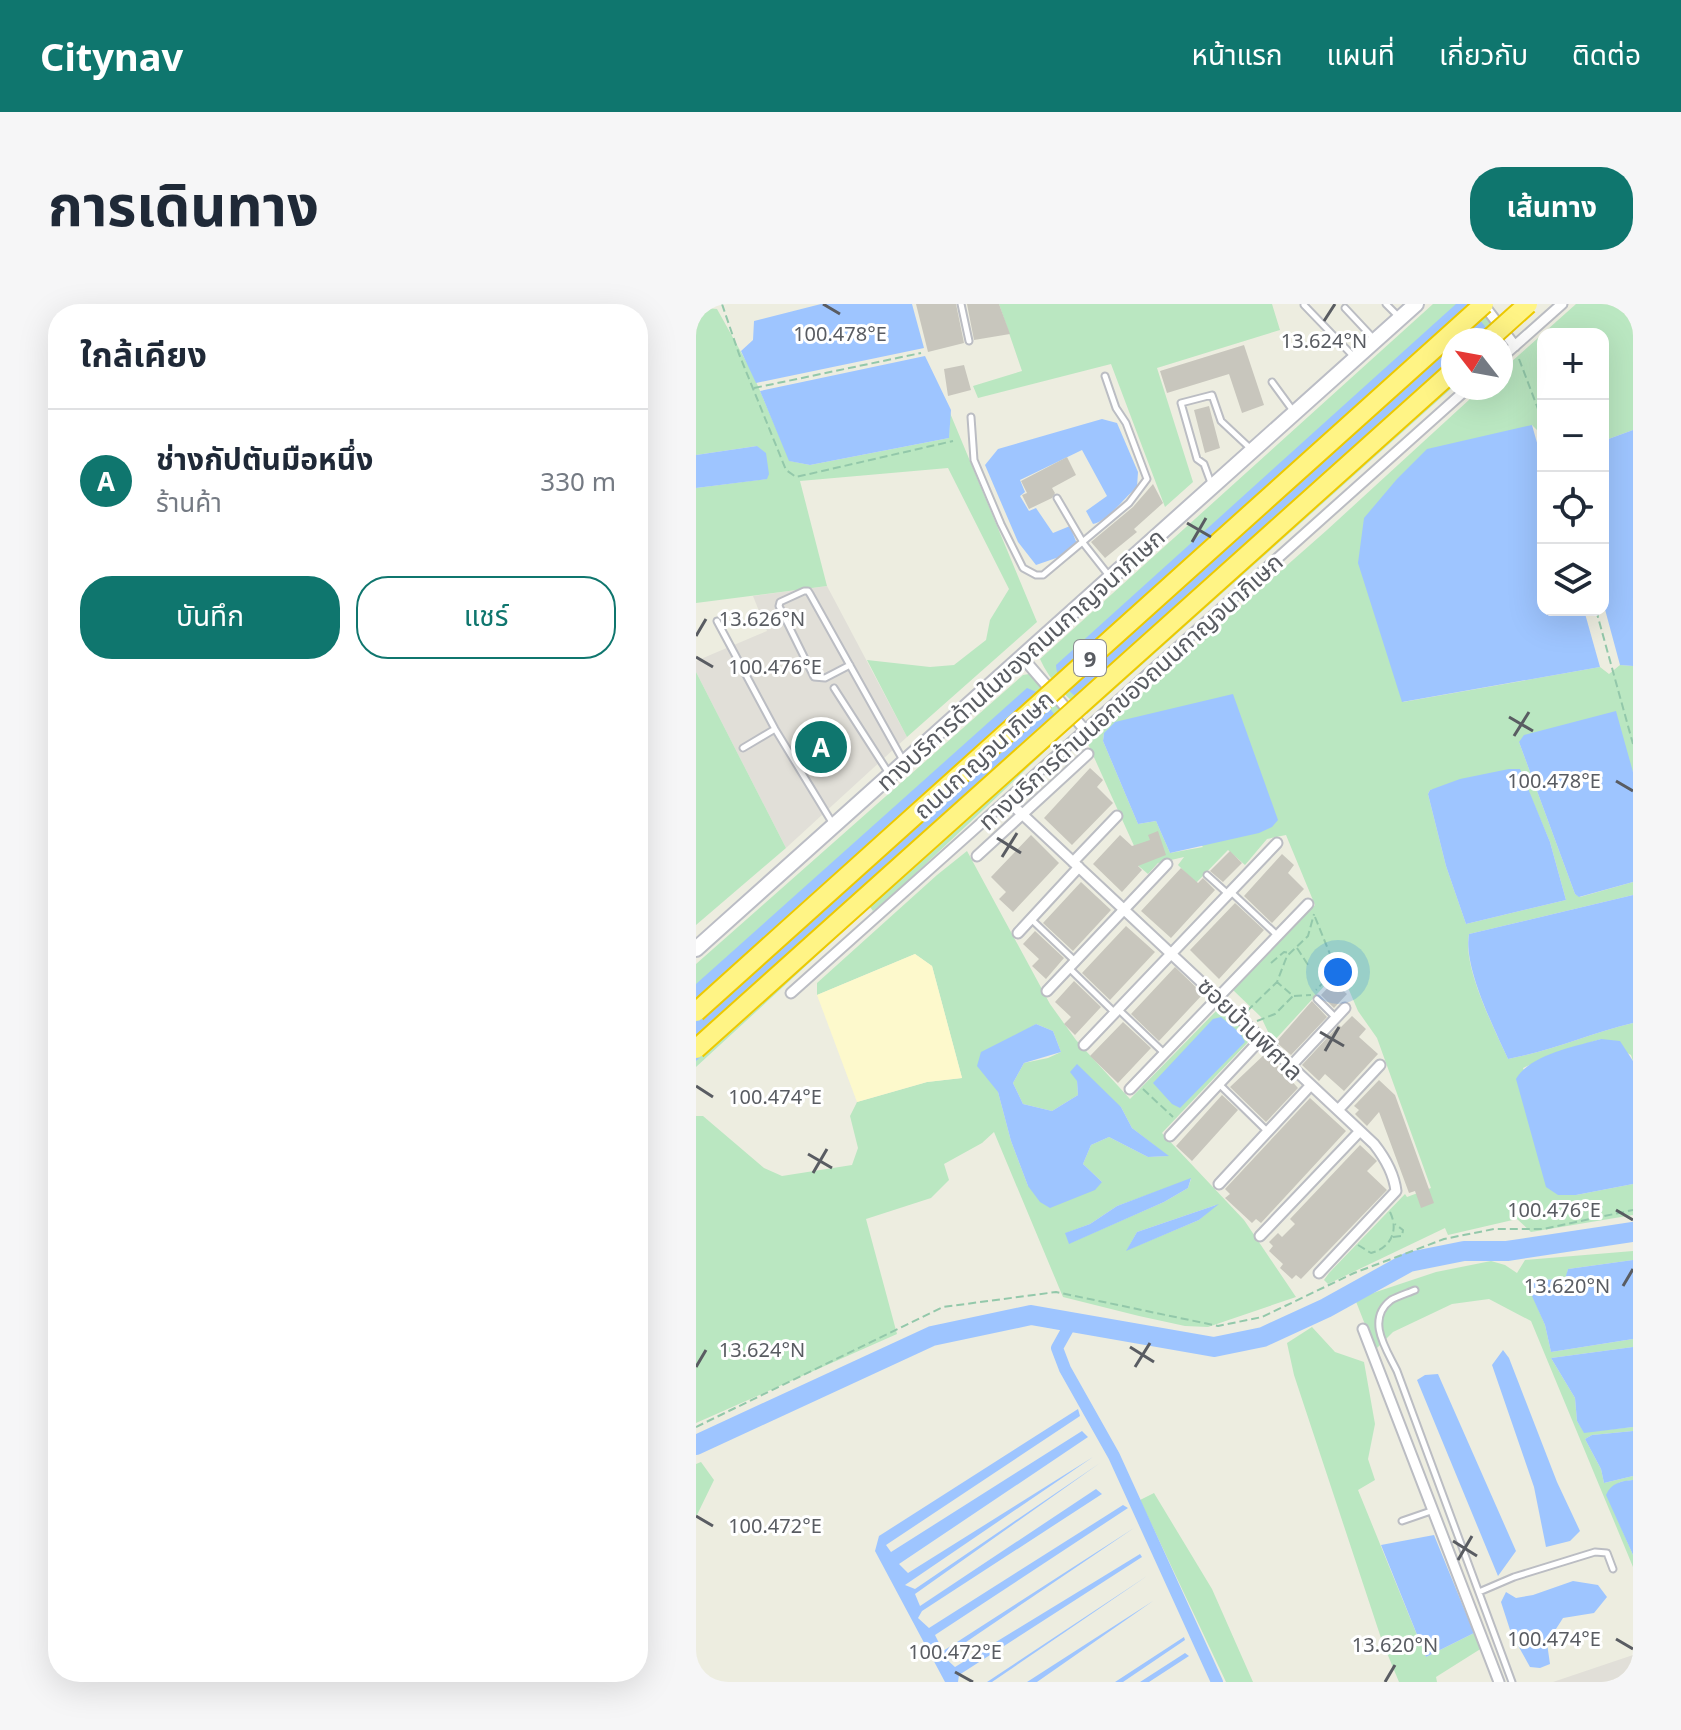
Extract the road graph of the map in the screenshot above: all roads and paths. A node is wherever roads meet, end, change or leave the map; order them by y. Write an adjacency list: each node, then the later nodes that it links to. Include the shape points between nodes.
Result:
1 (722, 304): 20 (path)
2 (961, 304): 13 (lane)
3 (1386, 304): 10 (lane)
4 (1416, 304): 10 (main road, ทางบริการด้านในของถนนกาญจนาภิเษก)
5 (1484, 304): 14 (street); 74 (highway, ถนนกาญจนาภิเษก / 9, bridge)
6 (1528, 304): 11 (highway, bridge)
7 (1562, 304): 14 (street)
8 (1304, 305): 16 (lane)
9 (1345, 308): 12 (lane)
10 (1400, 318): 12 (main road, ทางบริการด้านในของถนนกาญจนาภิเษก)
11 (1501, 328)
12 (1375, 340): 16 (main road, ทางบริการด้านในของถนนกาญจนาภิเษก)
13 (969, 341)
14 (1515, 346): 22 (path)
15 (921, 353): 20 (path)
16 (1355, 358): 23 (main road, ทางบริการด้านในของถนนกาญจนาภิเษก)
17 (1105, 376): 29 (lane, via 1147,479)
18 (1272, 382): 23 (lane)
19 (1441, 382): 79 (highway, ถนนกาญจนาภิเษก / 9, bridge)
20 (753, 388): 25 (path, via 786,470 796,477)
21 (1455, 400): 37 (street, ทางบริการด้านนอกของถนนกาญจนาภิเษก)
22 (1537, 409)
23 (1295, 413): 26 (main road, ทางบริการด้านในของถนนกาญจนาภิเษก)
24 (971, 417): 29 (lane, via 974,460 1023,568 1043,575)
25 (953, 441)
26 (1252, 451): 27 (main road, ทางบริการด้านในของถนนกาญจนาภิเษก); 27 (lane, via 1221,421 1212,395 1181,403 1197,459)
27 (1212, 486): 30 (main road, ทางบริการด้านในของถนนกาญจนาภิเษก)
28 (1057, 498): 29 (lane)
29 (1084, 544): 30 (lane)
30 (1110, 578): 33 (main road, ทางบริการด้านในของถนนกาญจนาภิเษก)
31 (1598, 616): 38 (path)
32 (717, 621): 36 (lane)
33 (1022, 657): 37 (street); 41 (main road, ทางบริการด้านในของถนนกาญจนาภิเษก)
34 (850, 665): 34 (lane, via 808,591 780,602 814,677 825,678); 41 (lane)
35 (834, 688): 42 (lane)
36 (775, 729): 39 (lane); 46 (lane)
37 (1085, 730): 43 (street, ทางบริการด้านนอกของถนนกาญจนาภิเษก)
38 (1633, 744)
39 (743, 748)
40 (1088, 754): 44 (street)
41 (905, 763): 42 (main road, ทางบริการด้านในของถนนกาญจนาภิเษก)
42 (890, 776): 46 (main road, ทางบริการด้านในของถนนกาญจนาภิเษก)
43 (1007, 800): 44 (street, ซอยบ้านพิศาล); 68 (street, ทางบริการด้านนอกของถนนกาญจนาภิเษก)
44 (1022, 813): 48 (street); 49 (street, ซอยบ้านพิศาล)
45 (1117, 816): 49 (street)
46 (833, 825): 60 (main road, ทางบริการด้านในของถนนกาญจนาภิเษก)
47 (1277, 843): 52 (street)
48 (977, 856)
49 (1076, 864): 54 (street, ซอยบ้านพิศาล); 56 (street)
50 (1167, 864): 54 (street)
51 (1207, 875): 52 (lane)
52 (1229, 892): 58 (lane); 61 (street)
53 (1308, 904): 55 (path); 58 (street)
54 (1125, 909): 61 (street, ซอยบ้านพิศาล); 64 (street)
55 (1314, 915): 59 (path, via 1308,936); 70 (path, via 1336,969 1312,995)
56 (1031, 919): 57 (street); 64 (lane)
57 (1018, 933)
58 (1277, 935): 69 (street)
59 (1297, 947): 62 (path); 65 (path)
60 (696, 949)
61 (1172, 952): 69 (street, ซอยบ้านพิศาล); 73 (street)
62 (1291, 953): 63 (path, via 1284,952); 66 (path)
63 (1271, 963)
64 (1072, 965): 67 (street); 73 (lane)
65 (1310, 968)
66 (1277, 982): 70 (path); 76 (path)
67 (1047, 991)
68 (791, 993)
69 (1219, 996): 76 (street, ซอยบ้านพิศาล); 80 (street)
70 (1293, 996): 76 (path, via 1275,1014)
71 (1317, 999): 75 (lane)
72 (1345, 1008): 75 (street)
73 (1116, 1011): 78 (street); 80 (lane)
74 (696, 1012)
75 (1336, 1018): 82 (street)
76 (1244, 1021): 77 (street, ซอยบ้านพิศาล)
77 (1262, 1038): 82 (street, ซอยบ้านพิศาล); 83 (street)
78 (1084, 1045)
79 (696, 1049)
80 (1164, 1053): 84 (street)
81 (1380, 1065): 86 (street)
82 (1291, 1066): 85 (street, ซอยบ้านพิศาล)
83 (1219, 1084): 87 (street); 88 (lane)
84 (1133, 1086): 87 (path)
85 (1310, 1086): 86 (street, ซอยบ้านพิศาล); 88 (street)
86 (1338, 1110): 89 (street, ซอยบ้านพิศาล)
87 (1181, 1125): 90 (street)
88 (1268, 1131): 91 (street)
89 (1360, 1131): 95 (street); 97 (street, ซอยบ้านพิศาล, via 1383,1155 1396,1191)
90 (1170, 1136)
91 (1219, 1184)
92 (1384, 1205): 94 (path)
93 (1633, 1210): 101 (path, via 1543,1229 1494,1229 1444,1239 1354,1273 1262,1317 1218,1326 1056,1292 943,1307)
94 (1394, 1223): 96 (path); 96 (path, via 1403,1230 1402,1236)
95 (1260, 1236)
96 (1393, 1237): 97 (path, via 1371,1253)
97 (1351, 1239): 98 (street, ซอยบ้านพิศาล)
98 (1319, 1273)
99 (1415, 1290): 105 (lane, via 1390,1301 1377,1329)
100 (1363, 1329): 102 (street)
101 (696, 1427)
102 (1432, 1510): 103 (lane); 106 (street)
103 (1402, 1521)
104 (1613, 1569): 105 (lane, via 1607,1553 1595,1552)
105 (1479, 1592): 107 (lane)
106 (1499, 1682)
107 (1512, 1682)

